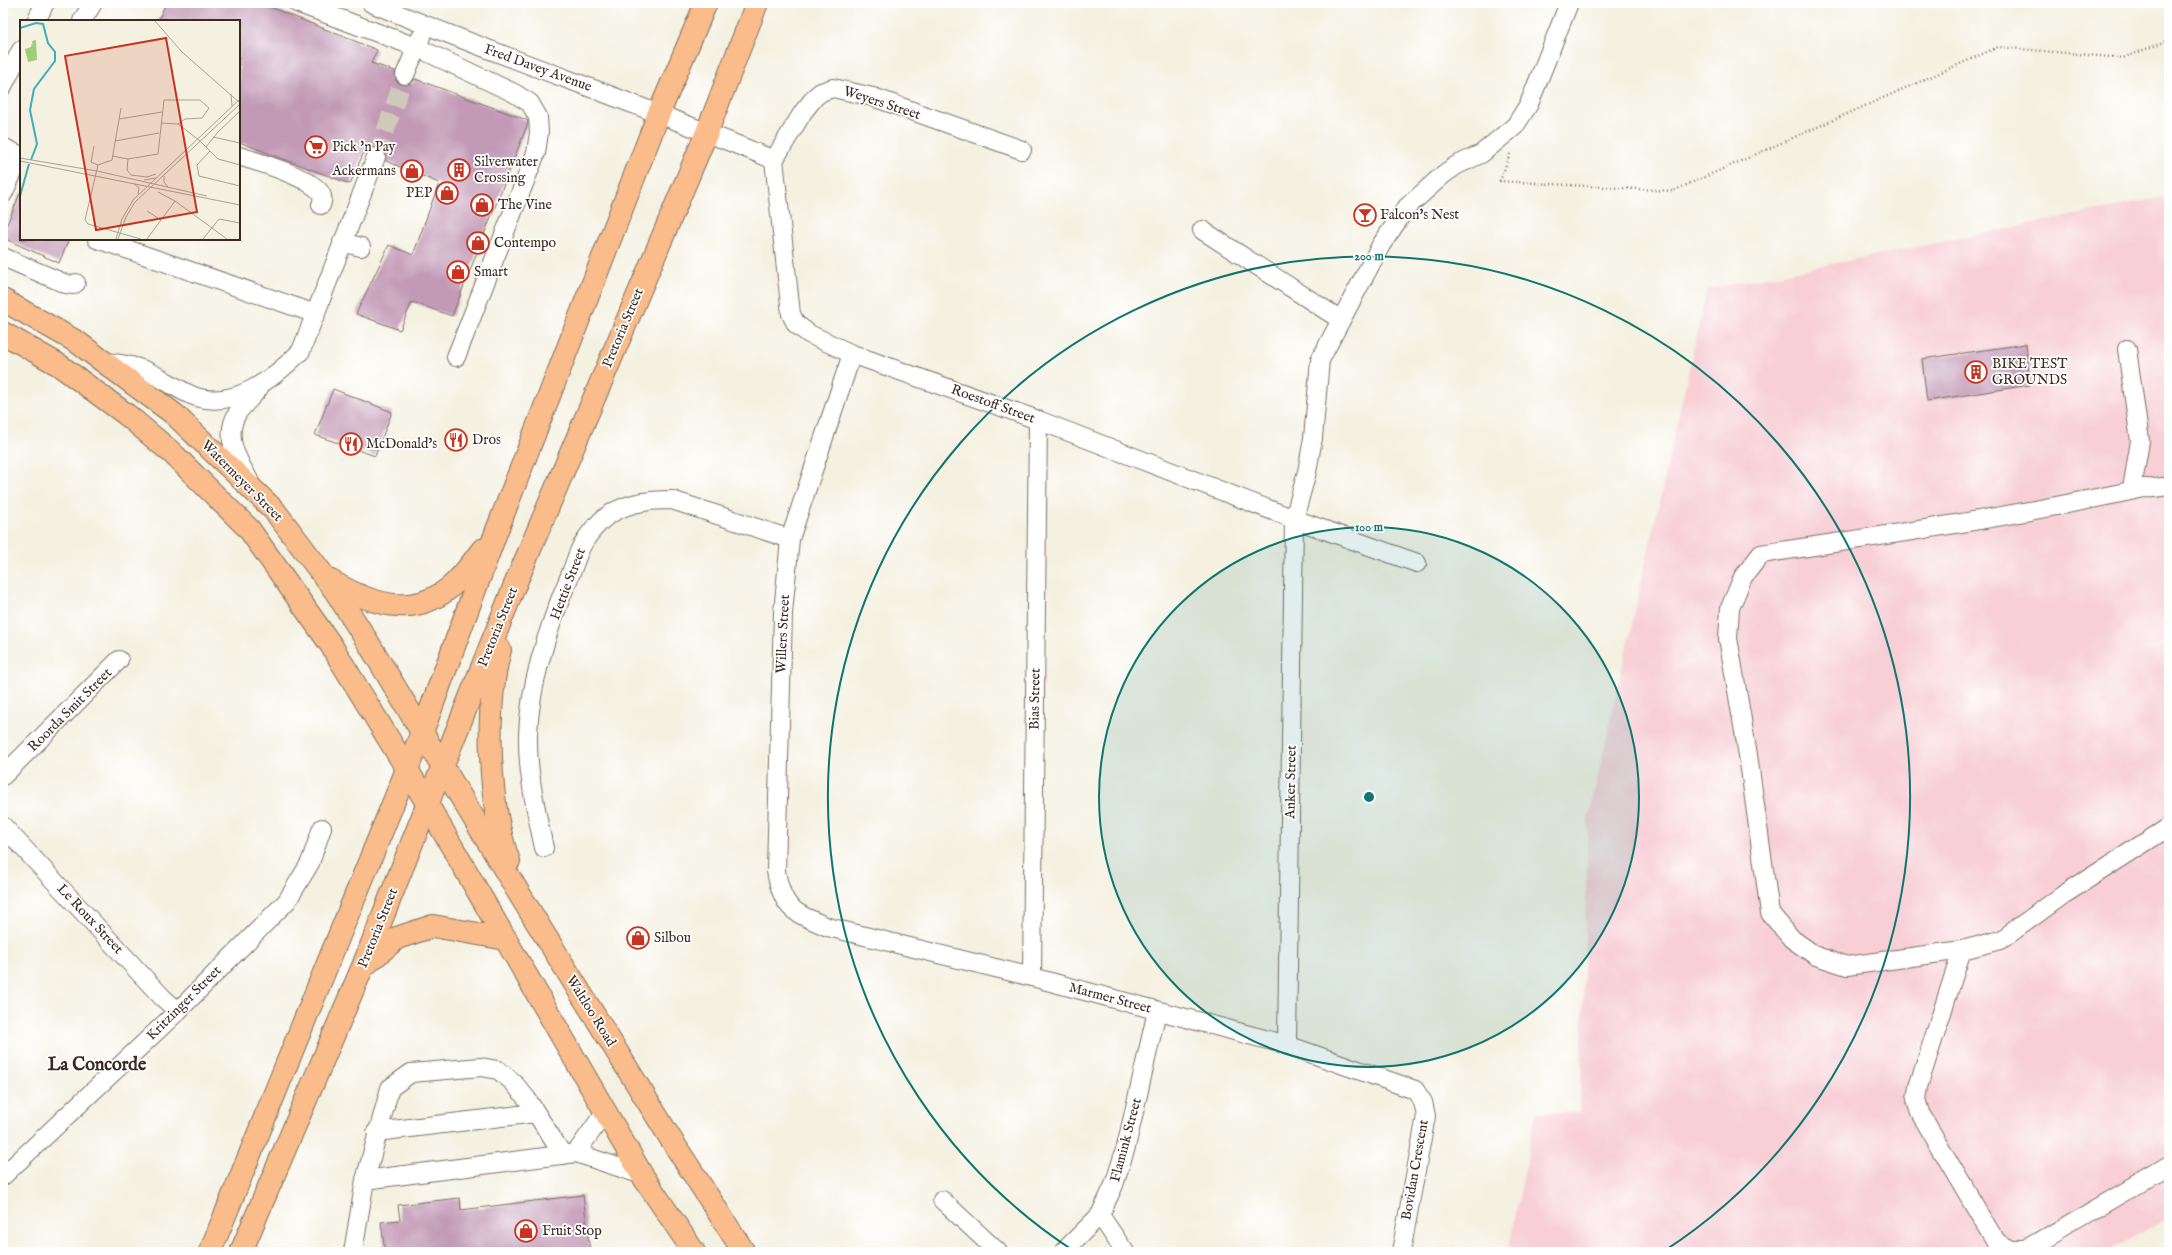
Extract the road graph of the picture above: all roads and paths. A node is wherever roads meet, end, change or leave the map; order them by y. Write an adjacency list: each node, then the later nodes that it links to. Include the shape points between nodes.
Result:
1 (45, 3): 8 (street)
2 (93, 3): 9 (street)
3 (297, 3): 12 (street)
4 (371, 3): 10 (street, Fred Davey Avenue)
5 (706, 3): 16 (main road)
6 (757, 3): 17 (main road, Pretoria Street)
7 (1569, 3): 36 (street, Anker Street, via 1529,104 1515,126 1481,154 1444,174 1407,207 1381,245)
8 (36, 20)
9 (83, 20)
10 (426, 26): 12 (street); 16 (street, Fred Davey Avenue)
11 (2169, 40): 20 (path, via 2123,58 1998,47 1673,190 1500,181)
12 (416, 48): 14 (street); 40 (street, via 514,93 530,103 538,117 536,153)
13 (20, 52): 15 (street)
14 (405, 75)
15 (3, 86)
16 (659, 113): 17 (street, Fred Davey Avenue); 48 (main road)
17 (707, 132): 25 (street); 52 (main road, Pretoria Street)
18 (3, 147): 21 (street)
19 (1022, 150): 25 (street, Weyers Street, via 873,97 833,88 815,97)
20 (1511, 153)
21 (20, 156)
22 (240, 156): 27 (street, via 294,175 308,183 322,196)
23 (376, 157): 30 (street)
24 (20, 158): 26 (street)
25 (774, 160): 39 (street, Roestoff Street, via 791,314 796,324 809,334)
26 (3, 194)
27 (321, 205)
28 (1202, 230): 36 (street)
29 (100, 240): 35 (street)
30 (342, 242): 31 (street); 35 (street)
31 (361, 247)
32 (3, 257): 33 (street, via 66,284)
33 (76, 283)
34 (3, 300): 41 (main road, Watermeyer Street, via 77,342)
35 (316, 314): 42 (street, via 301,351)
36 (1341, 320): 47 (street, Anker Street, via 1320,360 1313,438)
37 (3, 333): 56 (main road, Watermeyer Street, via 59,365 127,415 182,462 249,529 330,645)
38 (2127, 349): 45 (street, via 2140,441 2132,481 2135,486)
39 (852, 354): 43 (street, Roestoff Street); 49 (street, Willers Street)
40 (456, 357)
41 (106, 362): 42 (street, via 144,370 203,399 230,399); 46 (main road, Watermeyer Street, via 174,414)
42 (263, 383): 46 (street, via 238,413 232,428 232,443 236,457)
43 (1038, 420): 47 (street, Roestoff Street); 68 (street, Bias Street)
44 (2169, 486): 45 (street)
45 (2144, 488): 66 (street, via 1986,519 1761,554 1743,577 1730,608 1728,638 1748,754 1770,913 1792,939 1816,956 1847,966)
46 (255, 492): 51 (main road, Watermeyer Street, via 274,510)
47 (1294, 519): 50 (street, Roestoff Street); 71 (street, Anker Street)
48 (497, 530): 51 (main road, via 454,584 435,598 417,604 377,603 356,596); 54 (main road)
49 (790, 538): 62 (street, Hettie Street, via 672,500 654,500 636,502 621,508 602,521 583,543 537,669 528,733 531,782); 64 (street, Willers Street, via 783,613 776,871 780,890 787,905)
50 (1417, 563)
51 (324, 577): 54 (main road, Watermeyer Street, via 336,592)
52 (514, 587): 55 (main road, Pretoria Street); 63 (main road, via 492,691 490,736 498,818 505,852)
53 (119, 660): 57 (street, Roorda Smit Street)
54 (422, 730): 55 (main road, Watermeyer Street); 56 (main road)
55 (443, 766): 58 (main road, Pretoria Street); 63 (main road, Waltloo Road)
56 (407, 769): 58 (main road, Watermeyer Street); 83 (main road)
57 (3, 776)
58 (428, 805): 65 (main road); 67 (main road, Pretoria Street)
59 (3, 826): 69 (street, Le Roux Street)
60 (2169, 827): 66 (street, via 2063,895 2001,940)
61 (322, 828): 69 (street, Kritzinger Street, via 310,862 287,901)
62 (544, 848)
63 (523, 900): 87 (main road, Waltloo Road)
64 (802, 916): 68 (street, Marmer Street, via 828,927)
65 (506, 938): 67 (main road, via 432,926 397,938); 73 (main road)
66 (1962, 950): 77 (street, via 1916,1099 1920,1113 1996,1242 2012,1250 2026,1250)
67 (363, 966): 84 (main road, Pretoria Street)
68 (1032, 977): 70 (street, Marmer Street)
69 (178, 1011): 79 (street, Kritzinger Street)
70 (1158, 1011): 71 (street, Marmer Street); 82 (street, Flamink Street, via 1126,1147 1114,1185)
71 (1287, 1045): 72 (street, Marmer Street)
72 (1415, 1090): 91 (street, Bovidan Crescent, via 1423,1102 1426,1116)
73 (605, 1112): 76 (street); 78 (main road)
74 (536, 1113): 75 (street); 75 (street, via 513,1082 498,1070 481,1067 411,1073 390,1088); 76 (street)
75 (376, 1132): 80 (street)
76 (569, 1154): 78 (street); 80 (street)
77 (2169, 1166)
78 (642, 1175): 86 (main road)
79 (3, 1176)
80 (365, 1180): 85 (street)
81 (942, 1200): 88 (street)
82 (1100, 1215): 89 (street, Flamink Street); 90 (street)
83 (210, 1252)
84 (241, 1252)
85 (353, 1252)
86 (694, 1252)
87 (744, 1252)
88 (998, 1252)
89 (1063, 1252)
90 (1126, 1252)
91 (1401, 1252)

